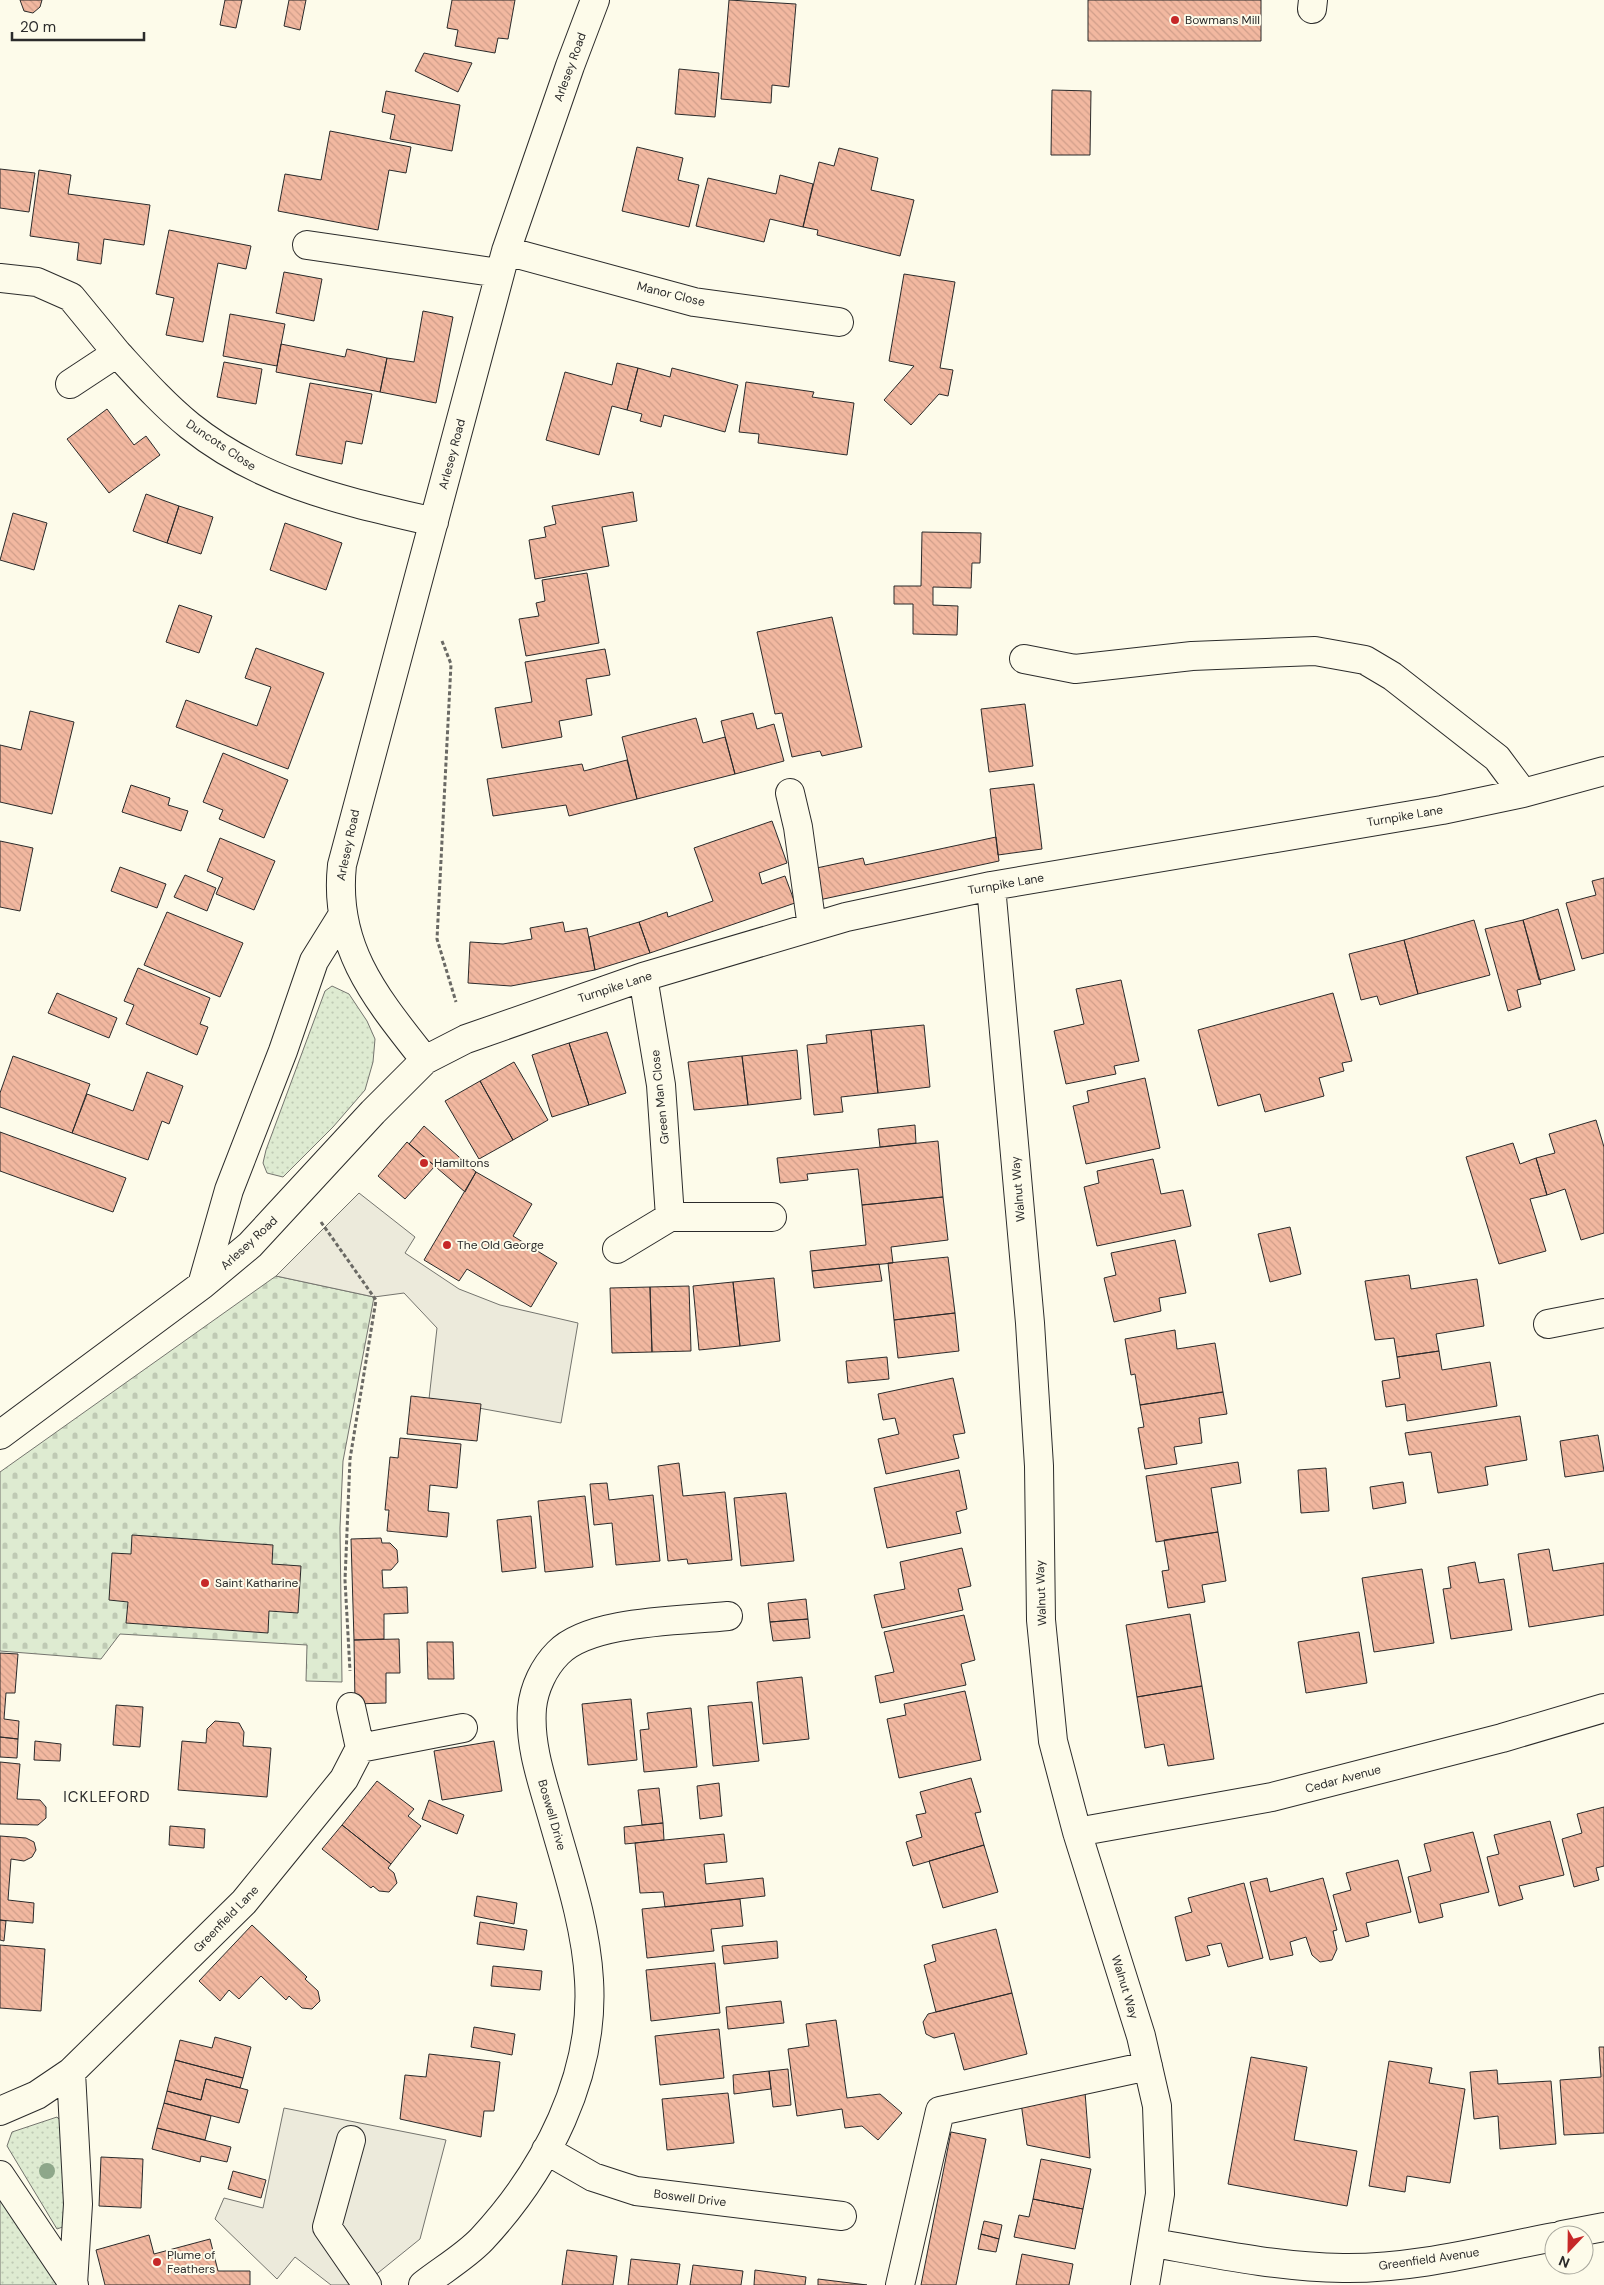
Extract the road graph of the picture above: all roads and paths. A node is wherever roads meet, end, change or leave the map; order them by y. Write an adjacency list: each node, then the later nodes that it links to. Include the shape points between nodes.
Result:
1 (595, 0): 3 (street, Arlesey Road)
2 (307, 245): 3 (street, Manor Close)
3 (503, 262): 5 (street, Manor Close, via 694,302); 8 (street, Arlesey Road)
4 (0, 278): 6 (street, Duncots Close, via 37,282 71,298)
5 (839, 322)
6 (117, 353): 7 (street); 8 (street, Duncots Close, via 190,426 263,473 309,490)
7 (70, 384)
8 (434, 522): 15 (street, Arlesey Road, via 342,865 339,889)
9 (440, 636): 18 (path, via 451,664 437,939)
10 (1024, 659): 13 (street, via 1075,669 1192,656 1315,651 1365,660 1392,676 1496,758)
11 (1604, 771): 13 (street, Turnpike Lane)
12 (790, 793): 16 (street)
13 (1523, 793): 14 (street, Turnpike Lane, via 1442,810)
14 (991, 886): 16 (street, Turnpike Lane); 33 (street, Walnut Way, via 1030,1323 1039,1466 1041,1620 1053,1741)
15 (342, 916): 19 (street, Arlesey Road, via 357,963 388,1012); 24 (street, Arlesey Road, via 314,961 283,1052 229,1190)
16 (812, 927): 17 (street, Turnpike Lane)
17 (643, 977): 18 (street, Turnpike Lane); 21 (street, Green Man Close, via 661,1085)
18 (466, 1039): 19 (street, Turnpike Lane)
19 (425, 1060): 20 (street, Arlesey Road)
20 (300, 1193): 24 (street, Arlesey Road, via 250,1245); 29 (path, via 376,1300 350,1459 345,1580)
21 (670, 1217): 22 (street); 23 (street)
22 (772, 1218)
23 (617, 1249)
24 (202, 1285): 27 (street, Arlesey Road)
25 (1604, 1313): 26 (street)
26 (1548, 1324)
27 (0, 1435)
28 (728, 1616): 38 (street, Boswell Drive, via 602,1630 559,1652 536,1688 532,1715 536,1763 568,1871 589,1980 588,2019 574,2093)
29 (351, 1707): 32 (street)
30 (1604, 1708): 33 (street, Cedar Avenue, via 1502,1738 1272,1797)
31 (463, 1728): 32 (street)
32 (360, 1748): 35 (street, Greenfield Lane, via 344,1779 244,1902)
33 (1077, 1832): 34 (street, Walnut Way)
34 (1148, 2066): 42 (street, Walnut Way, via 1157,2106 1160,2147 1160,2194); 46 (street, via 940,2111)
35 (71, 2072): 36 (street, Greenfield Lane, via 37,2094); 43 (street, via 78,2204)
36 (0, 2111)
37 (351, 2140): 44 (street, via 327,2227)
38 (546, 2150): 40 (street, Boswell Drive, via 593,2177 636,2191); 45 (street, Boswell Drive, via 513,2202 481,2240)
39 (0, 2175): 43 (street)
40 (842, 2216)
41 (1544, 2239): 42 (street, Greenfield Avenue, via 1410,2263 1343,2268 1290,2265)
42 (1154, 2243): 47 (street, Walnut Way)
43 (74, 2284)
44 (367, 2285)
45 (423, 2285)
46 (900, 2285)
47 (1145, 2285)

